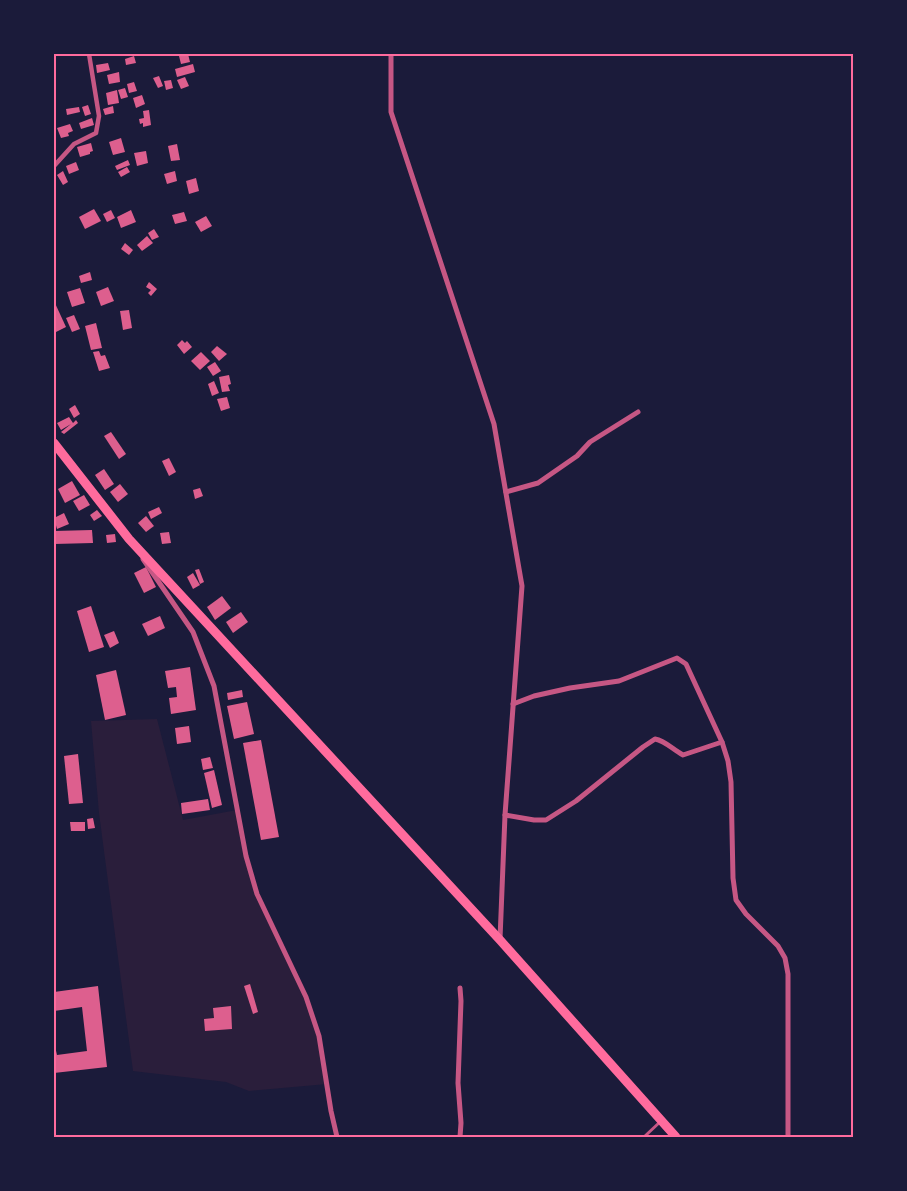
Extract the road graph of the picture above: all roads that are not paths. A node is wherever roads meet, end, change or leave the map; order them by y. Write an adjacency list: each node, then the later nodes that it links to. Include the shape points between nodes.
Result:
1 (89, 54): 3 (street, via 99,116 96,133 74,144)
2 (391, 54): 6 (street, via 391,112 494,424)
3 (54, 166)
4 (638, 412): 6 (street, via 590,442 577,456 538,484)
5 (54, 443): 7 (main road)
6 (506, 492): 8 (street, via 522,586)
7 (129, 539): 11 (main road); 14 (street, via 193,632 214,686 246,856 257,894 306,997 319,1036)
8 (513, 704): 9 (street, via 570,688 619,681 677,658 686,664); 10 (street)
9 (722, 742): 10 (street, via 684,755 655,739 546,820); 18 (street, via 731,782 736,900 778,946 785,958 788,974)
10 (505, 815): 11 (street)
11 (500, 940): 13 (main road)
12 (460, 988): 15 (street)
13 (661, 1121): 16 (lane); 17 (main road)
14 (337, 1137)
15 (460, 1137)
16 (644, 1137)
17 (676, 1137)
18 (788, 1137)

